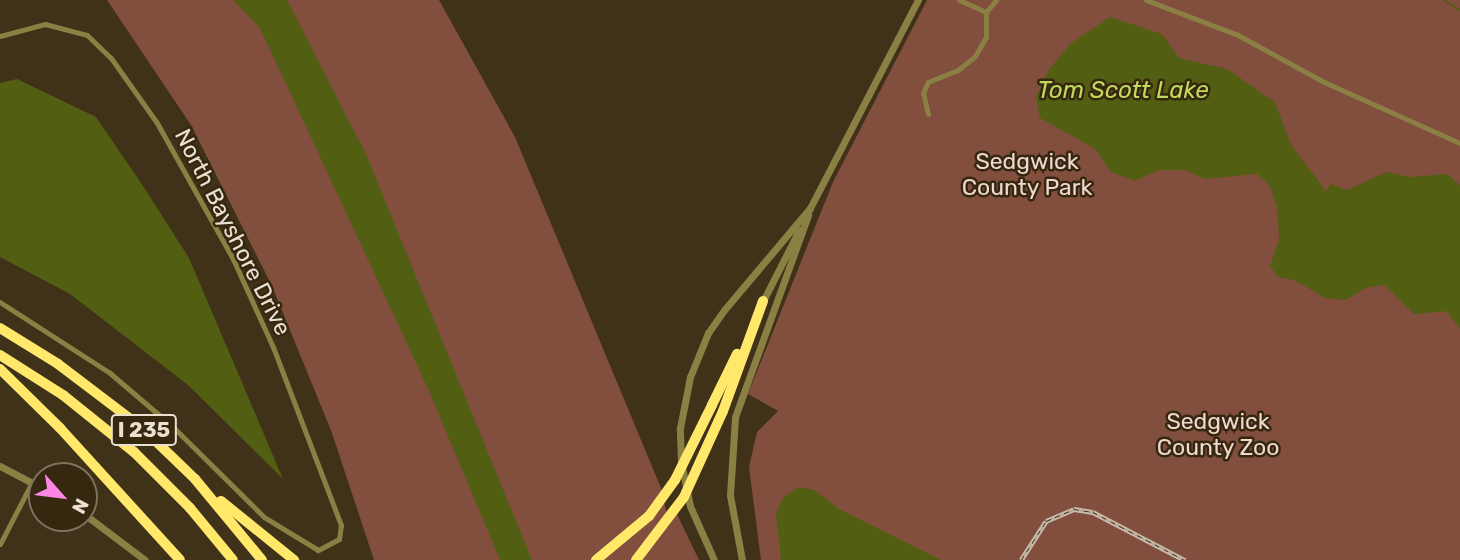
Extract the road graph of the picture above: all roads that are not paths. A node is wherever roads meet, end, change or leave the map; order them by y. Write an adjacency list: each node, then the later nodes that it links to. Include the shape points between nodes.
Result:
1 (918, 0): 10 (street)
2 (960, 0): 6 (street)
3 (984, 0): 5 (street)
4 (1146, 0): 9 (street, via 1238,35 1324,82)
5 (993, 2): 6 (street)
6 (986, 12): 8 (street, via 986,37 975,56 958,70 928,82 923,93)
7 (0, 36): 12 (street, North Bayshore Drive, via 45,24 87,35 104,49 157,123 228,248 273,348 341,525 334,546 318,550 264,517 136,394 74,347)
8 (928, 114)
9 (1460, 143)
10 (810, 208): 11 (street); 29 (street, via 725,309 708,333 690,377 680,428 681,462 690,506); 30 (street, via 734,416 730,495)
11 (763, 301): 27 (highway, bridge, via 675,480 649,516); 28 (highway, bridge, via 723,411 684,497)
12 (0, 302)
13 (0, 328): 17 (highway, I 235, via 87,384)
14 (0, 355): 24 (highway, I 235, via 63,395 134,452)
15 (0, 369): 23 (highway)
16 (0, 466): 18 (street)
17 (195, 479): 25 (highway, I 235); 26 (highway)
18 (28, 480)
19 (28, 490): 21 (street)
20 (98, 525): 22 (street)
21 (0, 544)
22 (145, 560)
23 (180, 560)
24 (233, 560)
25 (262, 560)
26 (294, 560)
27 (596, 560)
28 (636, 560)
29 (714, 560)
30 (742, 560)

